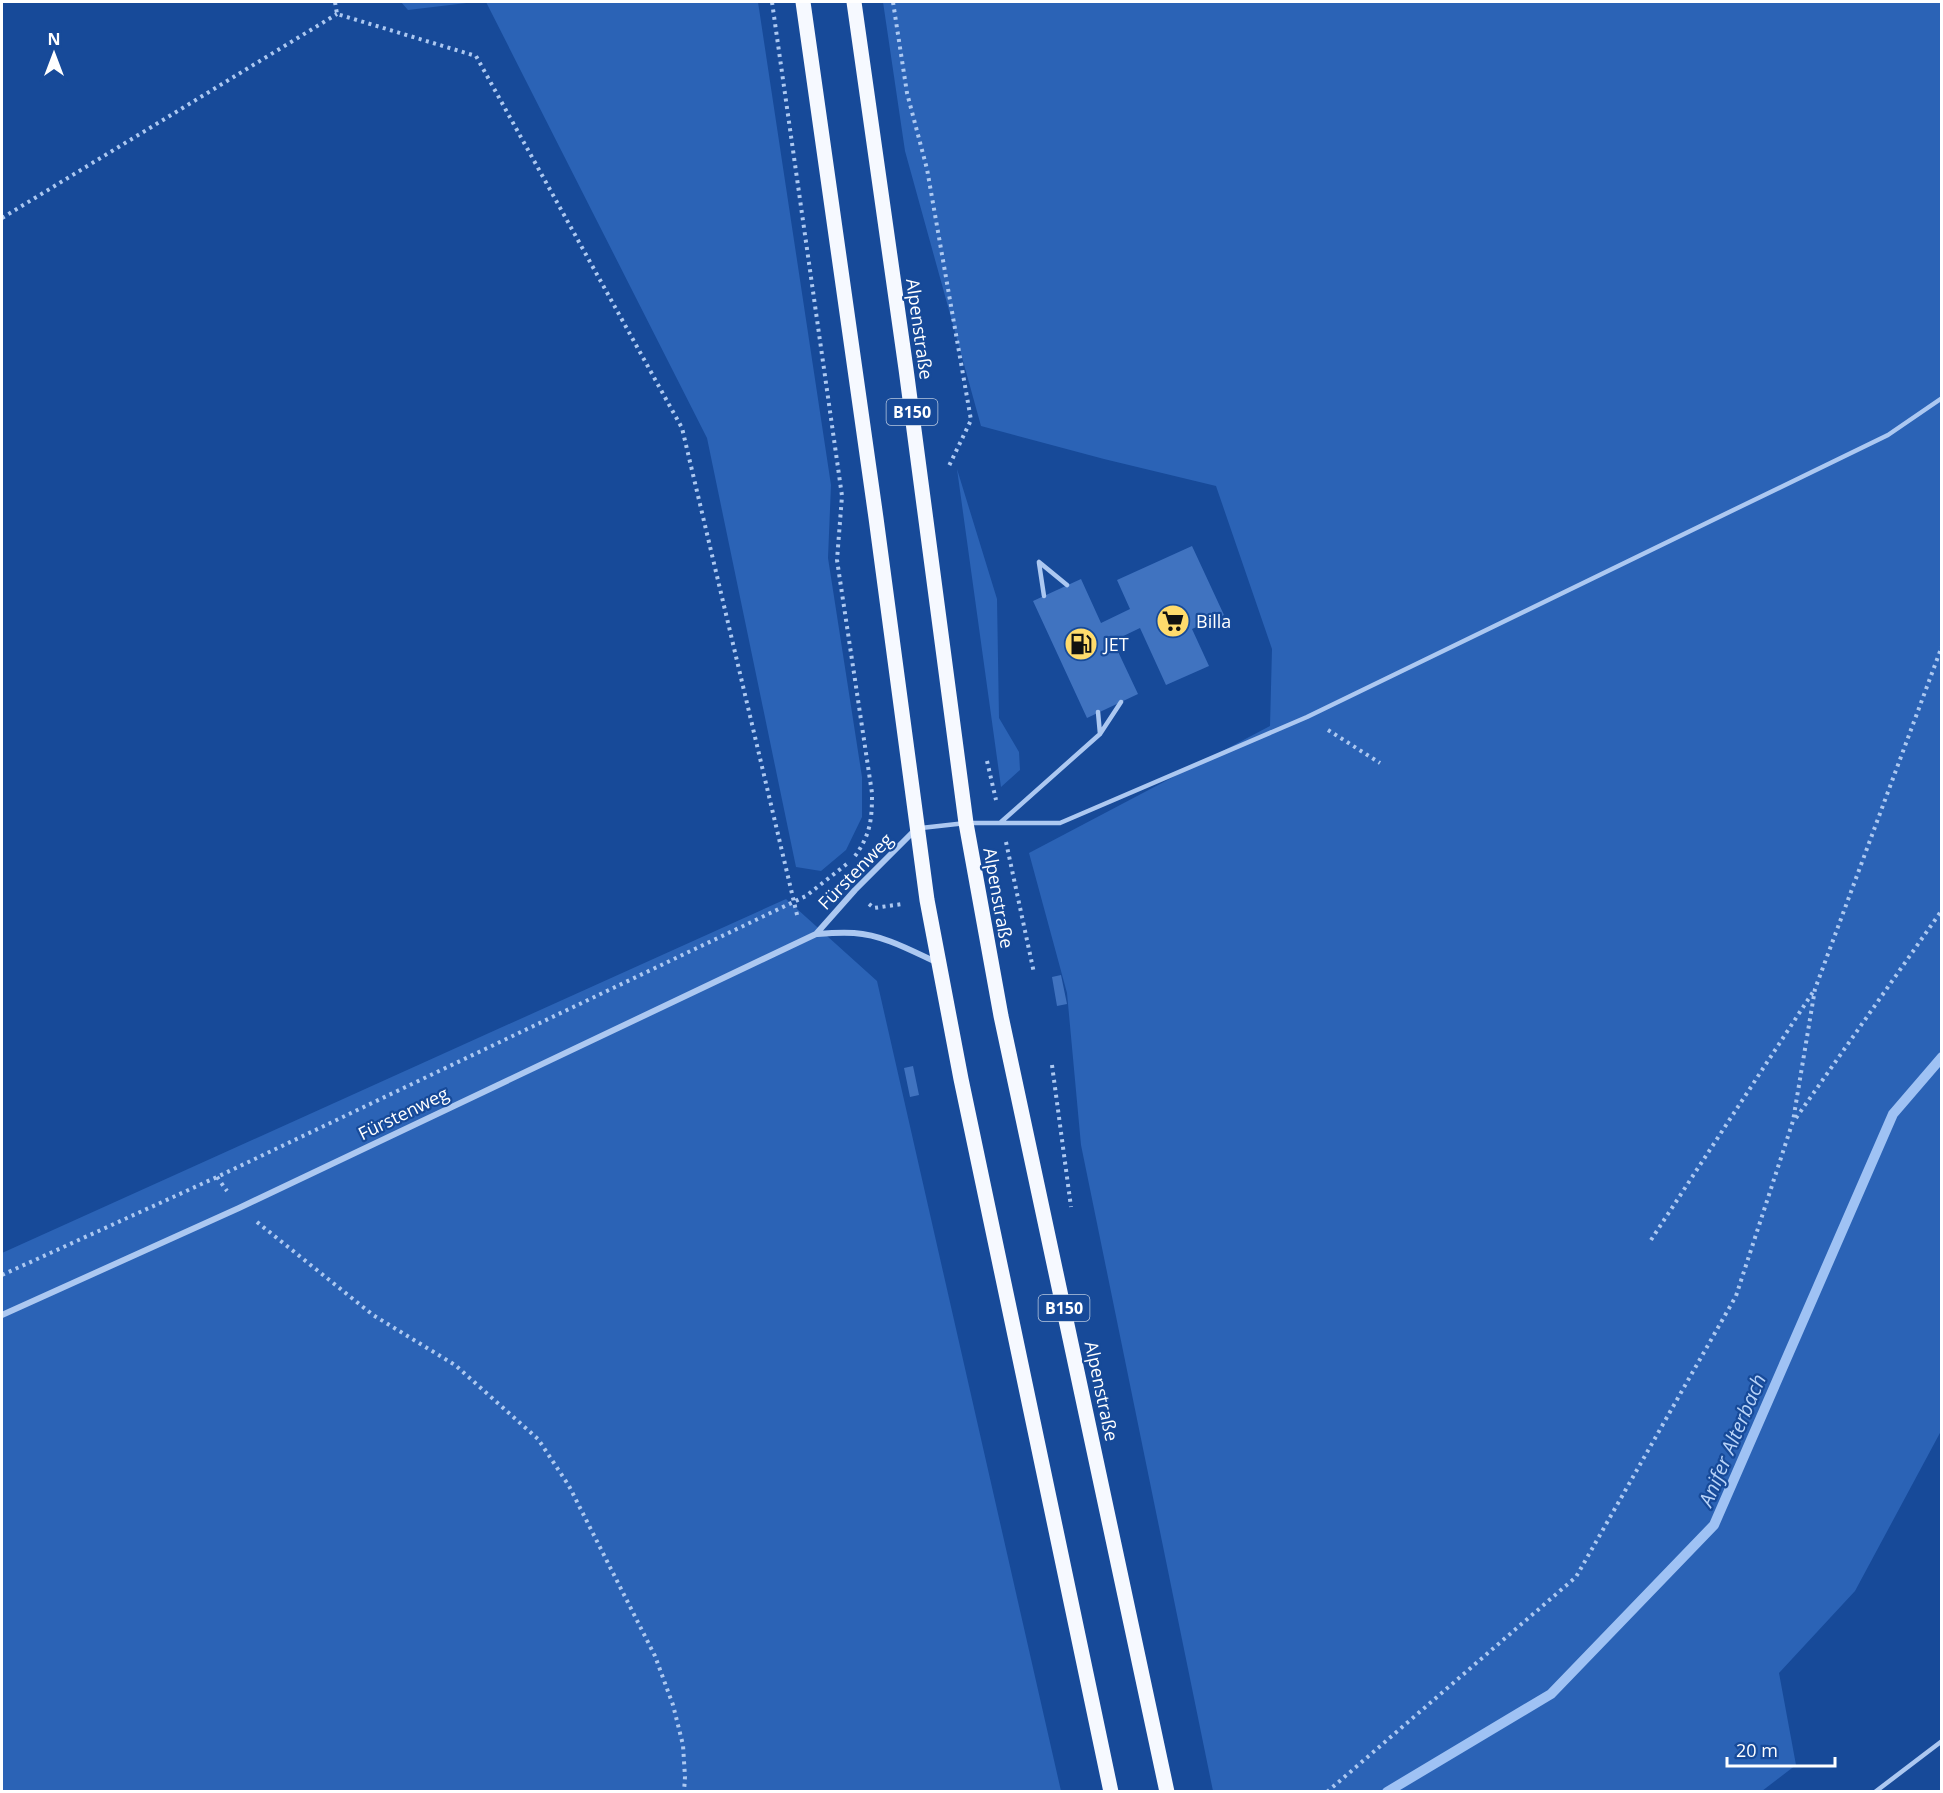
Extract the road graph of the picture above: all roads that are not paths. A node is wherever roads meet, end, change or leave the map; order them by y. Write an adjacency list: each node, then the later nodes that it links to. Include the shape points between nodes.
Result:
1 (803, 2): 11 (main road, B150)
2 (854, 2): 10 (main road, Alpenstraße / B150)
3 (1941, 398): 9 (lane, via 1888,435 1307,717 1060,823)
4 (1067, 585): 5 (lane, via 1039,562)
5 (1044, 596)
6 (1121, 702): 8 (lane)
7 (1098, 712): 8 (lane)
8 (1100, 734): 9 (lane)
9 (1001, 822): 10 (lane)
10 (966, 823): 11 (lane); 17 (main road, Alpenstraße / B150, via 1001,1016)
11 (917, 829): 12 (street, Fürstenweg); 13 (main road, B150)
12 (816, 934): 13 (street, Fürstenweg, via 856,933 878,938); 14 (street, Fürstenweg, via 239,1208)
13 (939, 963): 16 (main road, B150)
14 (2, 1315)
15 (1941, 1741): 18 (lane)
16 (1112, 1791)
17 (1167, 1791)
18 (1875, 1791)

